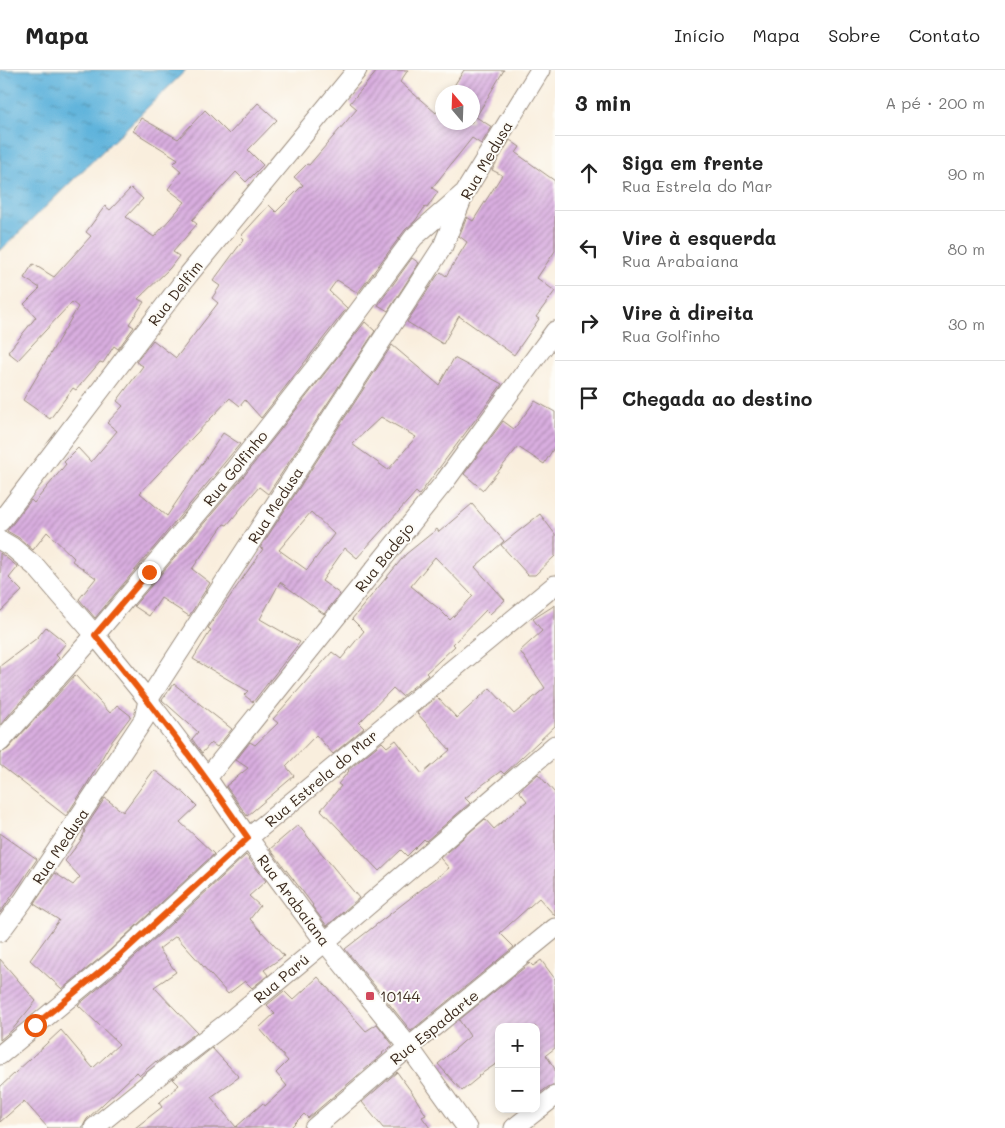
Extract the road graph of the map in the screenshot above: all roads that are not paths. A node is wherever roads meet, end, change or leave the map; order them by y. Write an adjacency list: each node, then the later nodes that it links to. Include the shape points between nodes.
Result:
1 (357, 70): 5 (street, Rua Delfim, via 189,274)
2 (540, 70): 3 (street, Rua Medusa)
3 (465, 192): 8 (street, Rua Golfinho, via 414,237 235,469); 9 (street, Rua Medusa, via 443,246)
4 (555, 331): 12 (street, Rua Badejo, via 446,480)
5 (0, 522)
6 (0, 540): 8 (street, Rua Arabaiana, via 37,568)
7 (555, 585): 13 (street, Rua Estrela do Mar)
8 (95, 635): 9 (street, Rua Arabaiana); 10 (street, Rua Golfinho)
9 (148, 700): 12 (street, Rua Arabaiana); 15 (street, Rua Medusa, via 144,719)
10 (0, 742)
11 (555, 745): 16 (street, Rua Parú)
12 (207, 778): 13 (street, Rua Arabaiana)
13 (248, 838): 16 (street, Rua Arabaiana); 18 (street, Rua Estrela do Mar, via 117,958)
14 (555, 928): 17 (street, Rua Espadarte)
15 (0, 932)
16 (325, 942): 17 (street, Rua Arabaiana); 20 (street, Rua Parú)
17 (409, 1047): 21 (street, Rua Espadarte); 22 (street, Rua Arabaiana)
18 (0, 1055)
19 (555, 1096): 23 (street)
20 (94, 1128)
21 (314, 1128)
22 (467, 1128)
23 (514, 1128)

